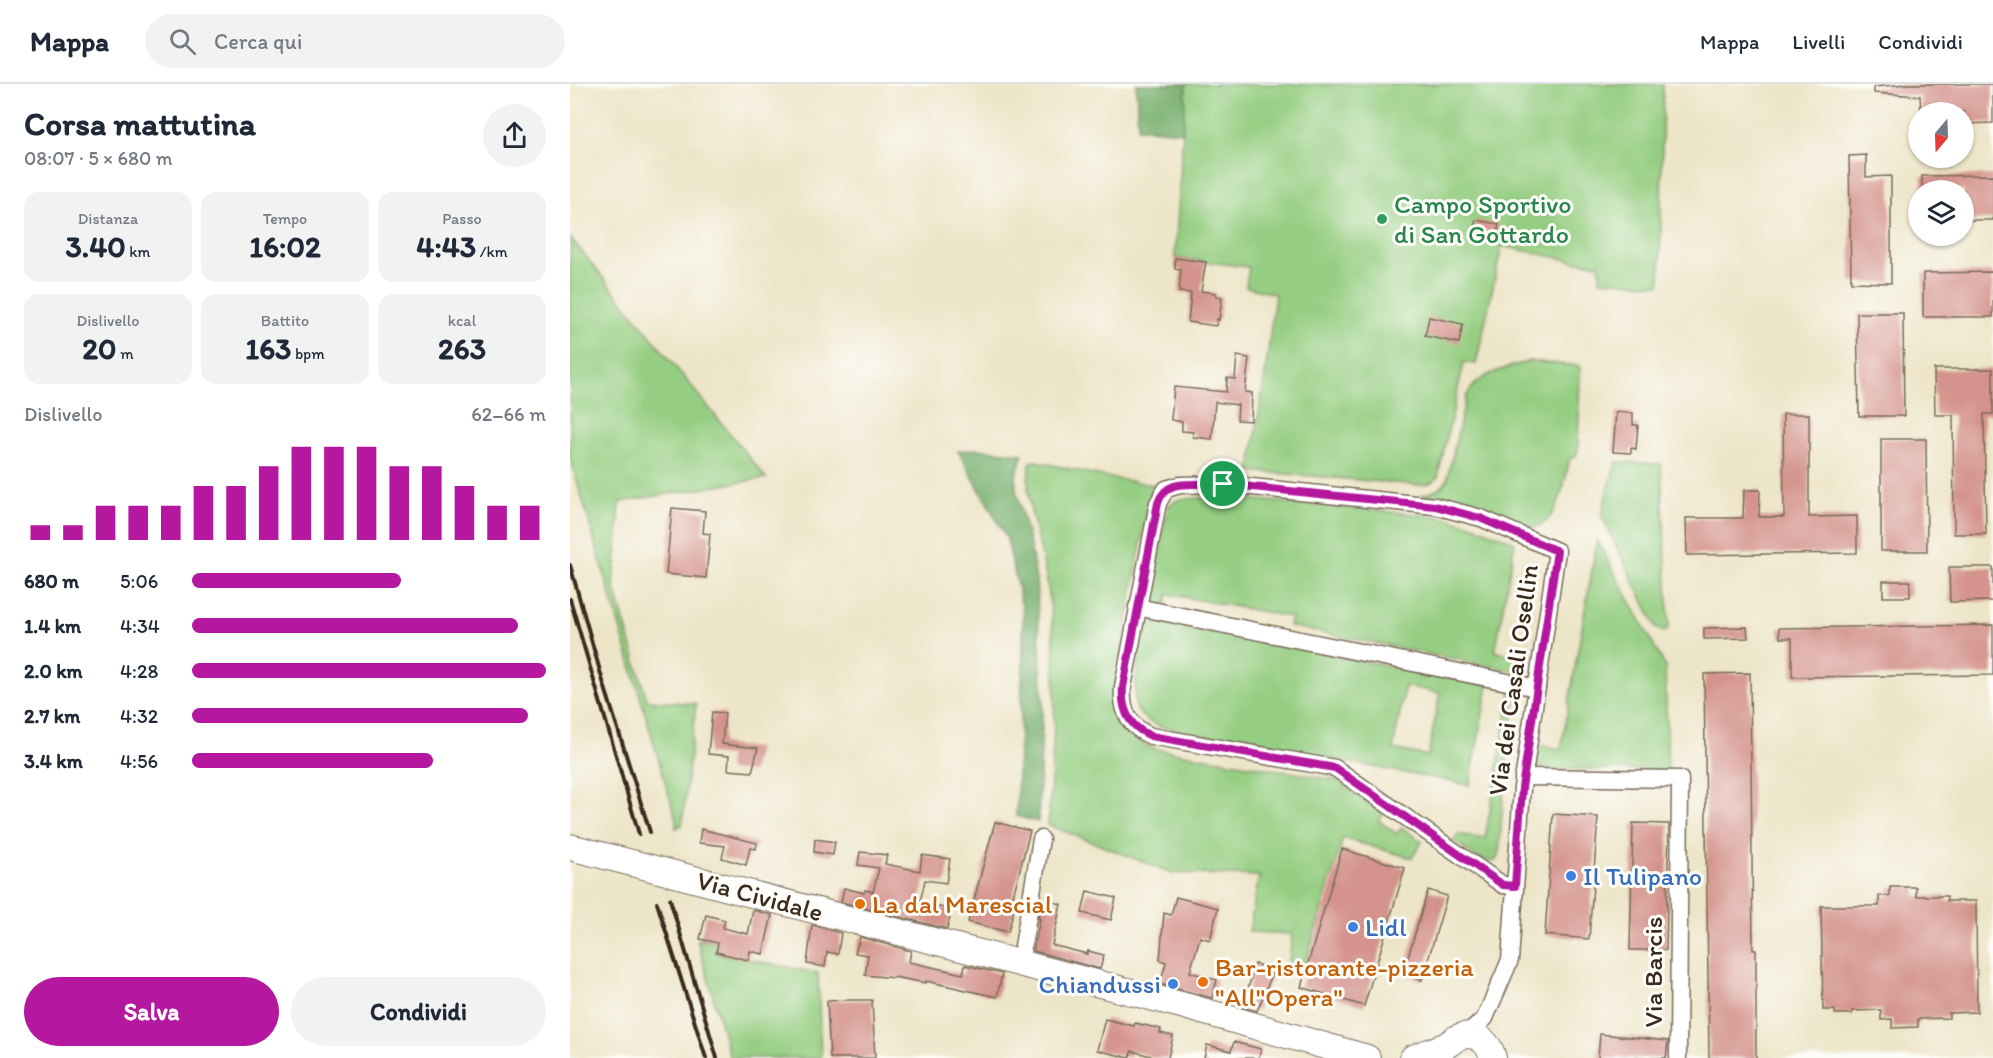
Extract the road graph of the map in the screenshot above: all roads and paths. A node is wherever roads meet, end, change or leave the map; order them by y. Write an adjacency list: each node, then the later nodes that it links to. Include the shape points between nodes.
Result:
1 (1137, 607): 2 (street); 2 (street, Via dei Casali Osellin, via 1160,498 1169,487 1223,484 1435,506 1480,518 1557,551); 6 (street, via 1122,696 1125,714 1141,732 1335,768 1503,885)
2 (1537, 688): 3 (street, Via dei Casali Osellin)
3 (1523, 777): 6 (street, Via dei Casali Osellin); 12 (street, Via Barcis, via 1680,779)
4 (1041, 839): 7 (street)
5 (570, 847): 7 (main road, Via Cividale)
6 (1515, 886): 8 (street, Via dei Casali Osellin, via 1510,960)
7 (1020, 964): 9 (main road, Via Cividale, via 1185,1006)
8 (1471, 1043): 11 (main road)
9 (1310, 1050): 10 (main road, Via Cividale)
10 (1367, 1058)
11 (1413, 1058)
12 (1678, 1058)

